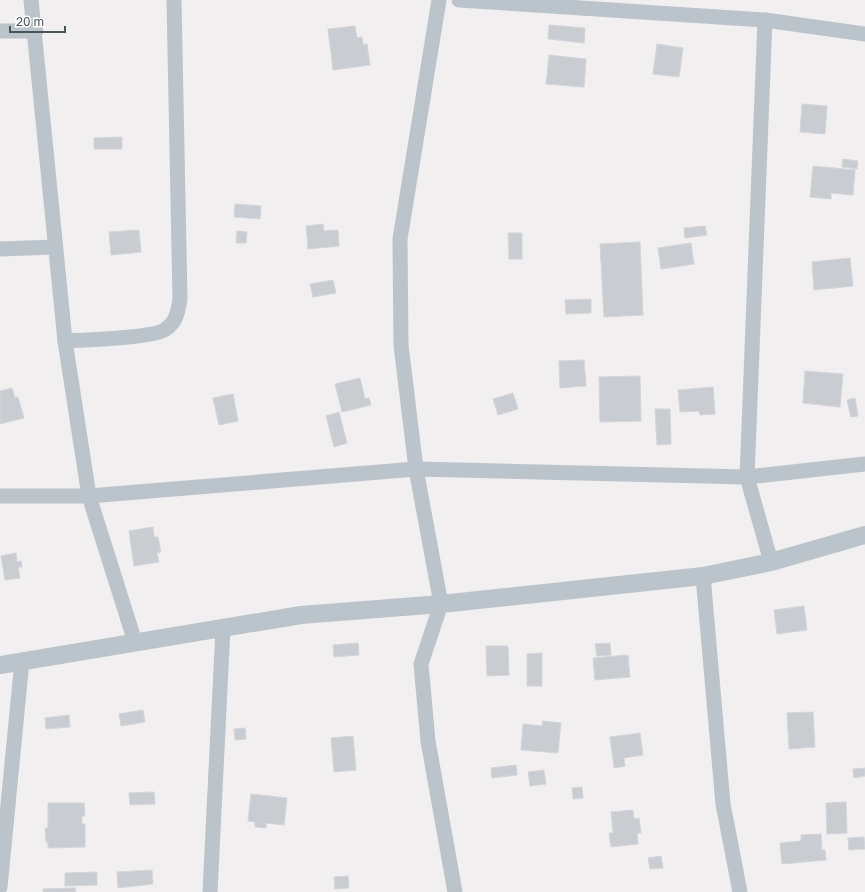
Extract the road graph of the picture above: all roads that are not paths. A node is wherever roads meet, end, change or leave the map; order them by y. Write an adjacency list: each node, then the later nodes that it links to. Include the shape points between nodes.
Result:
1 (31, 0): 7 (street)
2 (174, 0): 11 (street, via 180,299 177,318 165,330)
3 (439, 0): 13 (street, via 400,239 401,345)
4 (467, 0): 5 (street)
5 (765, 20): 8 (street); 14 (street)
6 (0, 31): 7 (street)
7 (36, 31): 9 (street)
8 (865, 34)
9 (55, 247): 10 (street); 11 (street)
10 (0, 248)
11 (65, 341): 16 (street)
12 (865, 464): 14 (street)
13 (416, 469): 14 (street); 16 (street); 20 (street)
14 (747, 478): 18 (street)
15 (0, 496): 16 (street)
16 (89, 496): 22 (street)
17 (865, 535): 18 (street)
18 (772, 562): 19 (street)
19 (703, 576): 20 (street); 28 (street, via 723,804)
20 (441, 604): 21 (street, via 301,615); 27 (street, via 421,664 428,741)
21 (223, 628): 22 (street); 26 (street)
22 (135, 642): 23 (street)
23 (22, 661): 24 (street); 25 (street)
24 (0, 665)
25 (0, 887)
26 (210, 892)
27 (455, 892)
28 (740, 892)

